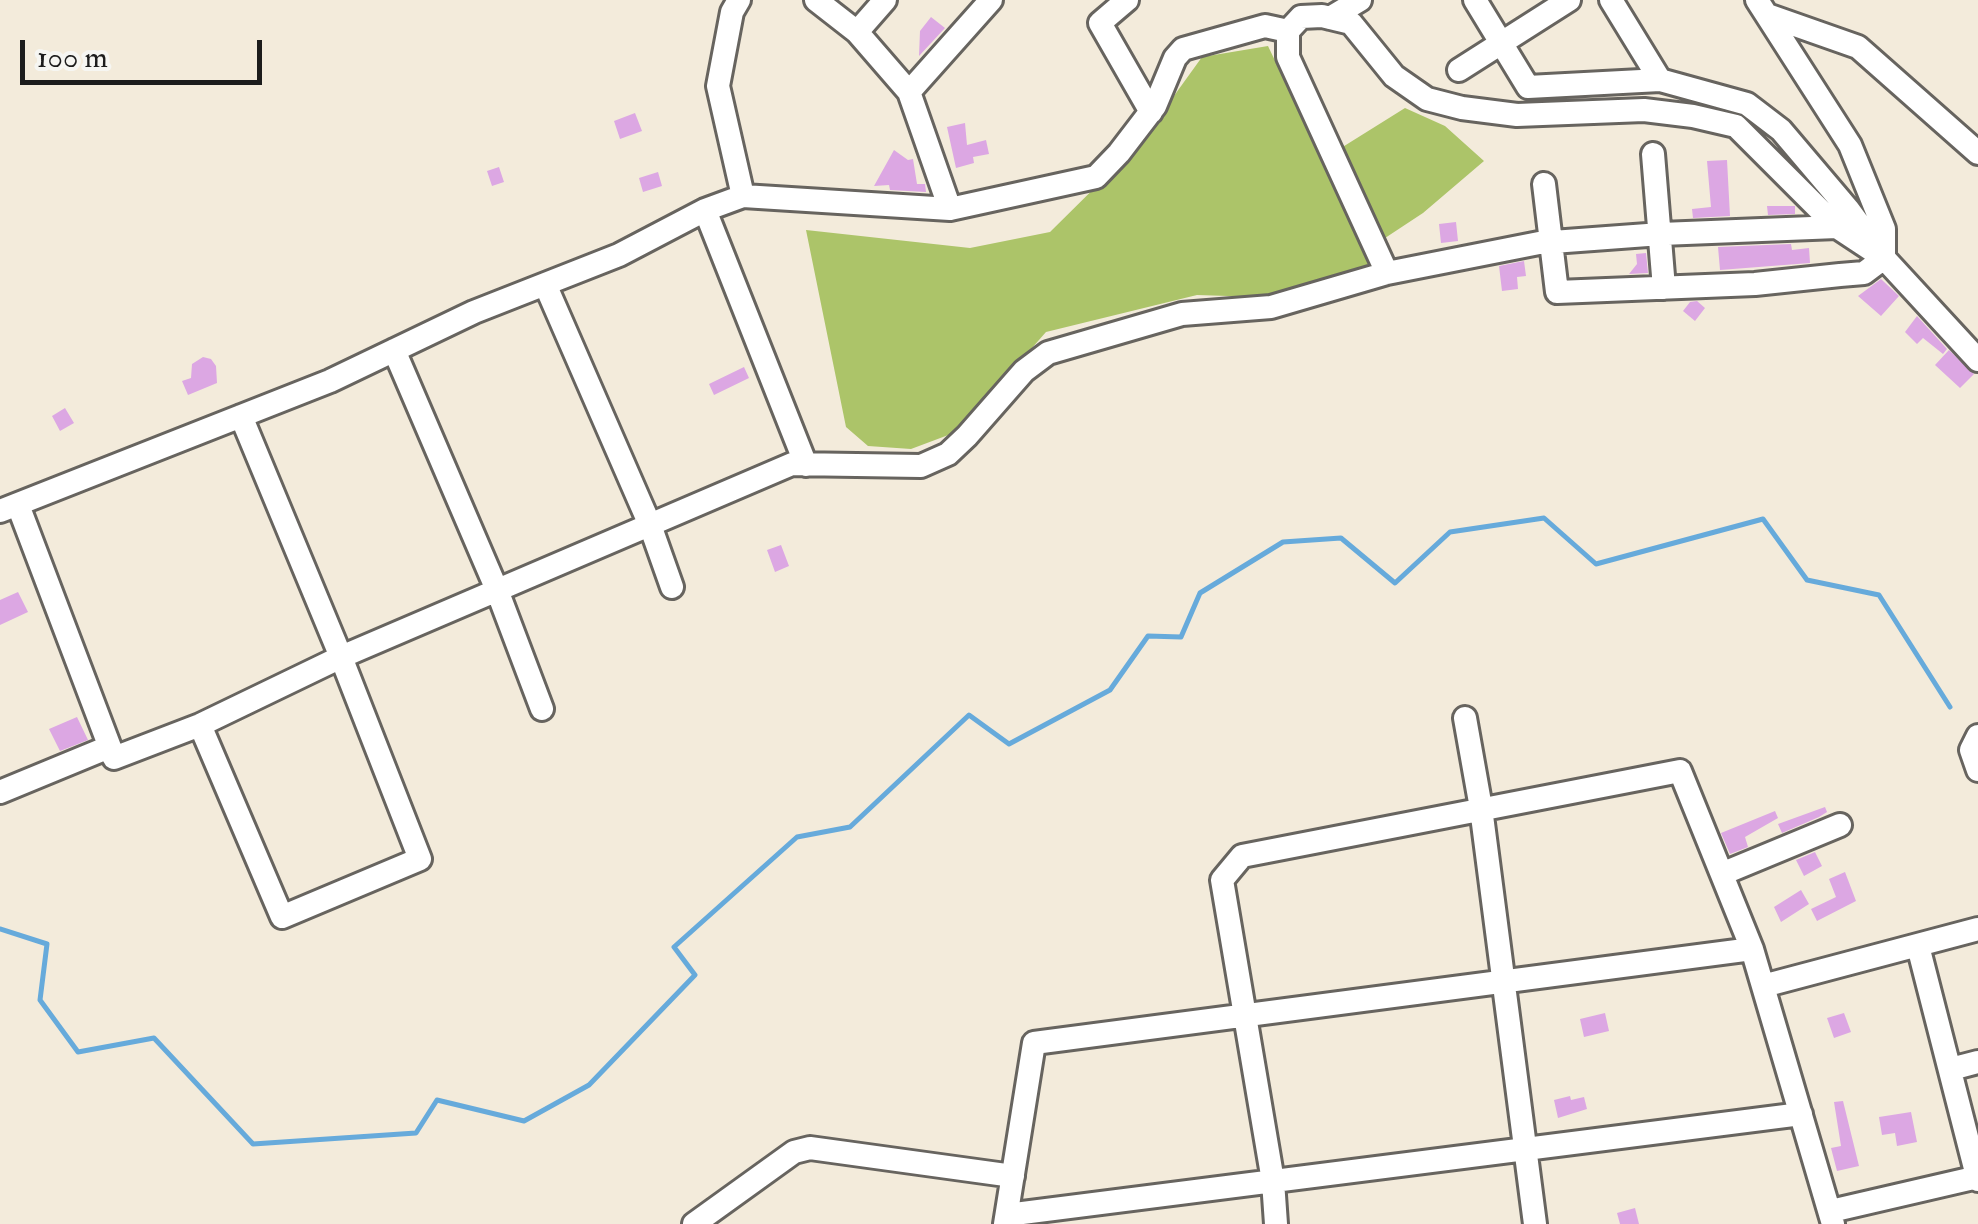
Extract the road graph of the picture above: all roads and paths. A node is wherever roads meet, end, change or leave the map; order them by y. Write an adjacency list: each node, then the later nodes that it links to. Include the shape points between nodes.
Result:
1 (739, 0): 21 (street, via 718,86)
2 (816, 0): 12 (street)
3 (885, 0): 12 (street)
4 (1127, 0): 17 (street, via 1100,23)
5 (1476, 0): 13 (street)
6 (1569, 0): 13 (street)
7 (1612, 0): 15 (street)
8 (977, 5): 16 (street)
9 (1342, 7): 11 (street, via 1301,17); 24 (street, via 1394,76 1426,99 1517,116 1644,110 1736,126)
10 (1762, 8): 18 (street, via 1858,48); 27 (street, via 1850,144 1884,229)
11 (1288, 31): 17 (street, via 1265,26 1183,50); 28 (street, via 1288,57)
12 (857, 32): 16 (street)
13 (1501, 44): 14 (street); 15 (street, via 1528,88)
14 (1458, 70)
15 (1660, 80): 27 (street, via 1748,104 1781,130)
16 (909, 92): 22 (street)
17 (1151, 112): 22 (street, via 1096,177)
18 (1978, 153)
19 (1653, 154): 25 (street)
20 (1544, 184): 26 (street)
21 (743, 196): 22 (street); 23 (street)
22 (950, 209)
23 (705, 210): 29 (street); 34 (street)
24 (1837, 228): 25 (street); 27 (street)
25 (1661, 234): 26 (street); 30 (street)
26 (1549, 244): 28 (street); 30 (street, via 1557,292)
27 (1884, 258): 30 (street, via 1864,273); 32 (street)
28 (1387, 273): 34 (street, via 1271,307 1182,314 1048,352 948,454 922,466)
29 (545, 284): 31 (street); 36 (street)
30 (1664, 288)
31 (394, 350): 33 (street); 38 (street)
32 (1978, 360)
33 (241, 416): 35 (street); 39 (street)
34 (806, 464): 36 (street, via 792,464)
35 (9, 508): 44 (street)
36 (650, 525): 37 (street); 38 (street)
37 (672, 588)
38 (497, 590): 39 (street); 40 (street)
39 (341, 657): 42 (street); 42 (street, via 420,859 282,917)
40 (542, 709)
41 (1465, 718): 47 (street)
42 (200, 725): 44 (street, via 114,758)
43 (1978, 736): 45 (street, via 1971,750)
44 (108, 746): 46 (street)
45 (1978, 770)
46 (0, 792)
47 (1481, 808): 49 (street, via 1680,772); 53 (street); 55 (street, via 1242,856 1222,880)
48 (1840, 825): 49 (street)
49 (1724, 873): 52 (street)
50 (1978, 930): 51 (street)
51 (1918, 946): 54 (street); 57 (street)
52 (1752, 949): 53 (street); 54 (street)
53 (1504, 981): 55 (street); 59 (street)
54 (1763, 986): 58 (street)
55 (1245, 1015): 60 (street, via 1034,1043); 62 (street)
56 (1978, 1062): 57 (street)
57 (1951, 1069): 61 (street)
58 (1801, 1114): 59 (street); 63 (street)
59 (1526, 1149): 62 (street); 67 (street)
60 (1014, 1176): 64 (street); 65 (street, via 810,1148 794,1152)
61 (1978, 1178): 63 (street)
62 (1273, 1181): 64 (street); 66 (street)
63 (1832, 1218)
64 (1006, 1220)
65 (694, 1224)
66 (1276, 1224)
67 (1535, 1224)

